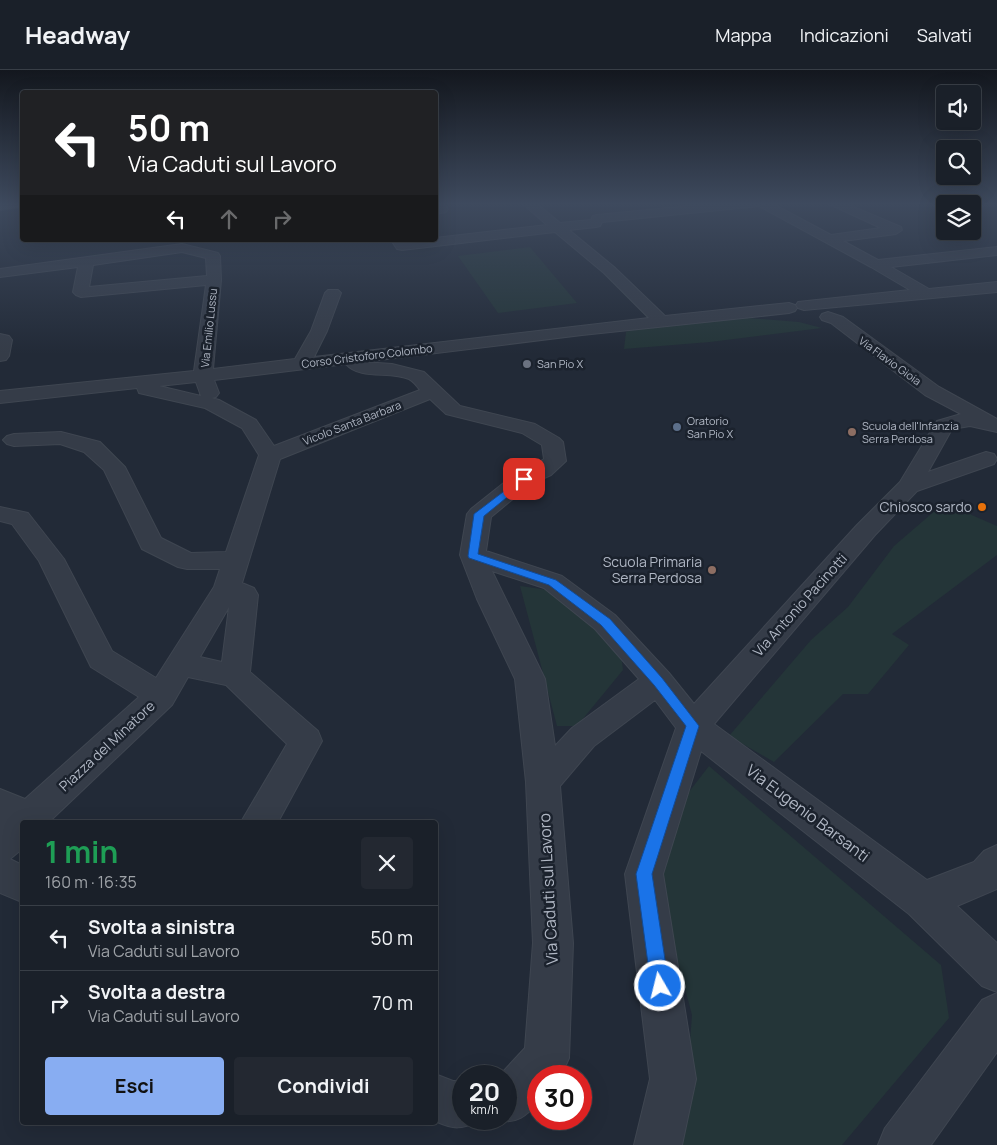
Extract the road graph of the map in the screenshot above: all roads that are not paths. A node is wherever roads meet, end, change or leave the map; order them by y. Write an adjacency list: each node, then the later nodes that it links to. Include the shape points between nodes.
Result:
1 (144, 253): 6 (street, Via Emilio Lussu)
2 (202, 253): 9 (street, Via Emilio Lussu, via 213,256)
3 (588, 253): 15 (street)
4 (855, 253): 7 (street)
5 (970, 253): 7 (street)
6 (86, 261): 8 (street, Via Emilio Lussu); 9 (street, via 82,292)
7 (876, 264): 12 (street)
8 (0, 273)
9 (214, 280): 20 (street, Via Emilio Lussu)
10 (997, 287): 12 (street, Corso Cristoforo Colombo)
11 (333, 293): 19 (street)
12 (926, 294): 13 (street, Corso Cristoforo Colombo)
13 (862, 300): 14 (street, Corso Cristoforo Colombo); 14 (street, Corso Cristoforo Colombo)
14 (811, 315): 15 (street, Corso Cristoforo Colombo, via 734,314); 23 (street, Via Flavio Gioia, via 848,330)
15 (661, 321): 18 (street, Corso Cristoforo Colombo)
16 (0, 338): 17 (street, via 3,340)
17 (0, 356)
18 (389, 361): 19 (street, Corso Cristoforo Colombo, via 358,367 350,358); 22 (street, via 418,376)
19 (302, 363): 20 (street, Corso Cristoforo Colombo)
20 (203, 376): 21 (street, Corso Cristoforo Colombo); 25 (street)
21 (124, 383): 24 (street, Corso Cristoforo Colombo); 25 (street)
22 (434, 391): 27 (street, Vicolo Santa Barbara); 35 (street, via 454,410 528,428 552,442 555,461 524,479 479,514)
23 (932, 391): 26 (street, Via Flavio Gioia); 28 (street, Via Flavio Gioia)
24 (0, 397)
25 (212, 404): 30 (street, via 249,424)
26 (995, 425): 28 (street, via 962,420)
27 (330, 431): 30 (street, Vicolo Santa Barbara); 33 (street)
28 (949, 438): 31 (street); 32 (street, Via Antonio Pacinotti)
29 (14, 440): 36 (street, via 61,438 92,447 114,467 151,543 187,561)
30 (270, 454): 33 (street, Piazza del Minatore)
31 (991, 460): 32 (street, Via Antonio Pacinotti)
32 (909, 486): 41 (street, Via Antonio Pacinotti, via 866,530)
33 (258, 496): 36 (street, Piazza del Minatore)
34 (0, 514): 40 (street, via 20,518 51,559 101,659)
35 (473, 556): 39 (street, via 552,582 606,622); 42 (street, Via Caduti sul Lavoro, via 530,680)
36 (232, 574): 37 (street, Piazza del Minatore); 38 (street, via 244,595)
37 (181, 664): 38 (street); 40 (street, Piazza del Minatore)
38 (235, 676): 44 (street, via 306,742)
39 (658, 681): 41 (street); 42 (street, via 583,737)
40 (161, 696): 43 (street, Piazza del Minatore)
41 (693, 726): 49 (street, Via Eugenio Barsanti); 55 (street, via 644,874 673,1079)
42 (543, 782): 52 (street, Via Caduti sul Lavoro, via 553,943 548,1058)
43 (20, 818): 45 (street, Piazza del Minatore)
44 (260, 820)
45 (0, 846)
46 (0, 873): 48 (street)
47 (994, 874): 49 (street)
48 (20, 883)
49 (923, 901): 50 (street, Via Eugenio Barsanti)
50 (997, 971)
51 (997, 1015): 56 (street)
52 (517, 1091)
53 (438, 1099): 54 (street)
54 (452, 1105)
55 (658, 1145)
56 (902, 1145)

